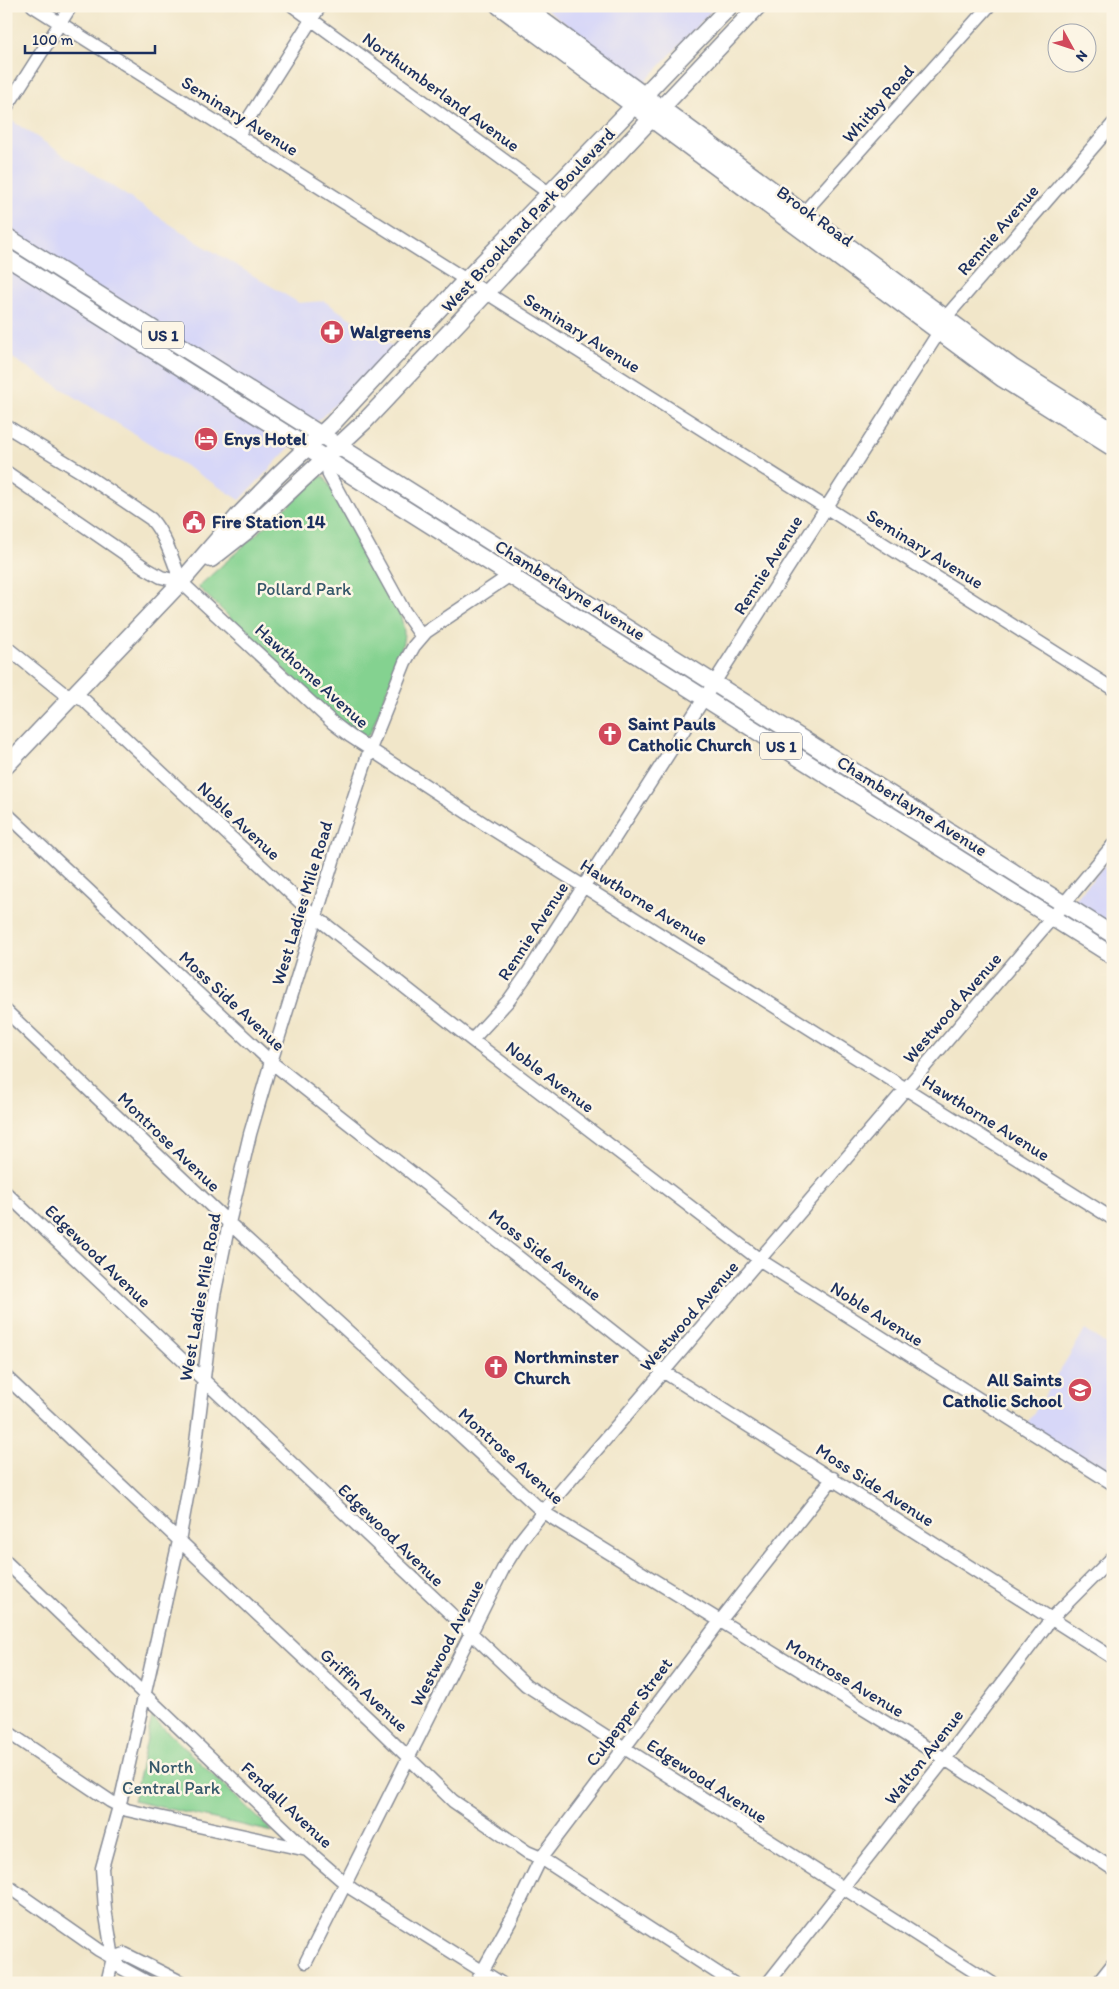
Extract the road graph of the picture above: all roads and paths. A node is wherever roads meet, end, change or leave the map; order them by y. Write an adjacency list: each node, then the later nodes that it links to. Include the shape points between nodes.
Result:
1 (33, 6): 11 (street, Seminary Avenue)
2 (71, 6): 11 (street)
3 (294, 6): 10 (street, Northumberland Avenue)
4 (320, 6): 10 (street)
5 (499, 6): 12 (main road, Brook Road)
6 (523, 6): 12 (main road, Brook Road)
7 (730, 6): 12 (main road, West Brookland Park Boulevard)
8 (758, 6): 14 (main road, West Brookland Park Boulevard)
9 (989, 6): 19 (street, Whitby Road)
10 (311, 18): 16 (street); 17 (street, Northumberland Avenue)
11 (60, 23): 13 (street); 16 (street, Seminary Avenue)
12 (638, 102): 14 (main road, Brook Road); 17 (main road, West Brookland Park Boulevard)
13 (6, 108)
14 (655, 114): 18 (main road, West Brookland Park Boulevard); 19 (main road, Brook Road)
15 (1113, 124): 24 (street, Rennie Avenue)
16 (238, 135): 22 (street, Seminary Avenue)
17 (550, 194): 18 (street, Northumberland Avenue); 22 (main road, West Brookland Park Boulevard)
18 (568, 207): 23 (main road, West Brookland Park Boulevard)
19 (798, 219): 24 (main road, Brook Road)
20 (6, 236): 27 (main road, Chamberlayne Avenue / US 1)
21 (6, 257): 29 (main road, Chamberlayne Avenue / US 1)
22 (465, 281): 23 (street, Seminary Avenue); 27 (main road, West Brookland Park Boulevard)
23 (487, 294): 28 (main road, West Brookland Park Boulevard); 33 (street, Seminary Avenue)
24 (942, 325): 26 (main road, Brook Road); 30 (main road, Brook Road, via 1016,388); 33 (street, Rennie Avenue)
25 (6, 426): 36 (street, Hawthorne Avenue, via 151,519 162,536)
26 (1113, 431)
27 (320, 434): 28 (main road, Chamberlayne Avenue / US 1); 29 (main road, West Brookland Park Boulevard)
28 (339, 446): 31 (main road, West Brookland Park Boulevard); 34 (main road, Chamberlayne Avenue / US 1)
29 (306, 447): 31 (main road, Chamberlayne Avenue / US 1); 36 (main road, West Brookland Park Boulevard, via 238,516)
30 (1113, 448)
31 (326, 459): 35 (main road, Chamberlayne Avenue / US 1); 36 (main road, West Brookland Park Boulevard, via 248,530); 37 (street, via 329,474 404,611)
32 (6, 472): 36 (street, Hawthorne Avenue, via 147,569)
33 (826, 507): 39 (street, Rennie Avenue); 40 (street, Seminary Avenue)
34 (529, 566): 35 (street, West Ladies Mile Road); 39 (main road, Chamberlayne Avenue / US 1)
35 (509, 575): 37 (street, West Ladies Mile Road); 42 (main road, Chamberlayne Avenue / US 1)
36 (181, 582): 41 (main road, West Brookland Park Boulevard); 43 (street, Hawthorne Avenue, via 333,723)
37 (422, 636): 43 (street, West Ladies Mile Road, via 402,669)
38 (6, 647): 41 (street, Noble Avenue, via 62,692)
39 (714, 683): 42 (street, Rennie Avenue); 48 (main road, Chamberlayne Avenue / US 1)
40 (1113, 688)
41 (72, 696): 44 (main road, West Brookland Park Boulevard); 49 (street, Noble Avenue, via 84,700)
42 (705, 699): 47 (street, Rennie Avenue); 50 (main road, Chamberlayne Avenue / US 1)
43 (370, 749): 47 (street, Hawthorne Avenue); 49 (street, West Ladies Mile Road)
44 (6, 766)
45 (6, 813): 55 (street, Moss Side Avenue)
46 (1113, 845): 48 (street, Westwood Avenue)
47 (584, 885): 54 (street, Rennie Avenue, via 519,987); 56 (street, Hawthorne Avenue)
48 (1064, 904): 50 (street, Westwood Avenue); 51 (main road, Chamberlayne Avenue / US 1)
49 (316, 917): 54 (street, Noble Avenue); 55 (street, West Ladies Mile Road)
50 (1052, 918): 52 (main road, Chamberlayne Avenue / US 1); 56 (street, Westwood Avenue)
51 (1113, 935)
52 (1113, 956)
53 (6, 1011): 59 (street, Montrose Avenue)
54 (472, 1040): 60 (street, Noble Avenue)
55 (271, 1062): 59 (street, West Ladies Mile Road); 61 (street, Moss Side Avenue)
56 (906, 1088): 58 (street, Hawthorne Avenue); 60 (street, Westwood Avenue)
57 (6, 1193): 63 (street, Edgewood Avenue)
58 (1113, 1219)
59 (229, 1223): 63 (street, West Ladies Mile Road, via 214,1296); 66 (street, Montrose Avenue)
60 (760, 1260): 61 (street, Westwood Avenue); 65 (street, Noble Avenue)
61 (664, 1372): 64 (street, Moss Side Avenue); 66 (street, Westwood Avenue)
62 (6, 1377): 67 (street, Griffin Avenue)
63 (203, 1380): 67 (street, West Ladies Mile Road, via 194,1459); 72 (street, Edgewood Avenue)
64 (833, 1478): 70 (street, Moss Side Avenue); 71 (street, Culpepper Street)
65 (1113, 1484)
66 (543, 1512): 71 (street, Montrose Avenue); 72 (street, Westwood Avenue, via 504,1567)
67 (179, 1541): 74 (street, West Ladies Mile Road); 77 (street, Griffin Avenue)
68 (1113, 1557): 70 (street, Walton Avenue)
69 (6, 1562): 74 (street, Fendall Avenue)
70 (1051, 1619): 73 (street, Moss Side Avenue); 78 (street, Walton Avenue)
71 (720, 1622): 76 (street, Culpepper Street); 78 (street, Montrose Avenue)
72 (471, 1634): 76 (street, Edgewood Avenue, via 526,1685); 77 (street, Westwood Avenue)
73 (1113, 1658)
74 (145, 1694): 79 (street, West Ladies Mile Road); 80 (street, Fendall Avenue)
75 (6, 1730): 79 (street)
76 (623, 1748): 81 (street, Culpepper Street); 85 (street, Edgewood Avenue)
77 (409, 1758): 81 (street, Griffin Avenue, via 467,1812); 83 (street, Westwood Avenue)
78 (945, 1759): 82 (street, Montrose Avenue); 85 (street, Walton Avenue)
79 (119, 1806): 80 (street); 86 (street, West Ladies Mile Road, via 102,1868)
80 (307, 1850): 83 (street, Fendall Avenue)
81 (541, 1858): 89 (street, Culpepper Street); 94 (street, Griffin Avenue)
82 (1113, 1869)
83 (346, 1883): 87 (street, Westwood Avenue); 89 (street, Fendall Avenue)
84 (6, 1885): 86 (street)
85 (843, 1888): 95 (street, Walton Avenue); 96 (street, Edgewood Avenue)
86 (113, 1958): 90 (street, West Ladies Mile Road); 91 (street, via 118,1966); 92 (street, via 125,1954)
87 (306, 1962)
88 (1113, 1964): 97 (street)
89 (479, 1977): 93 (street, Fendall Avenue)
90 (107, 1983)
91 (150, 1983)
92 (183, 1983)
93 (501, 1983)
94 (733, 1983)
95 (768, 1983)
96 (992, 1983)
97 (1098, 1983)

